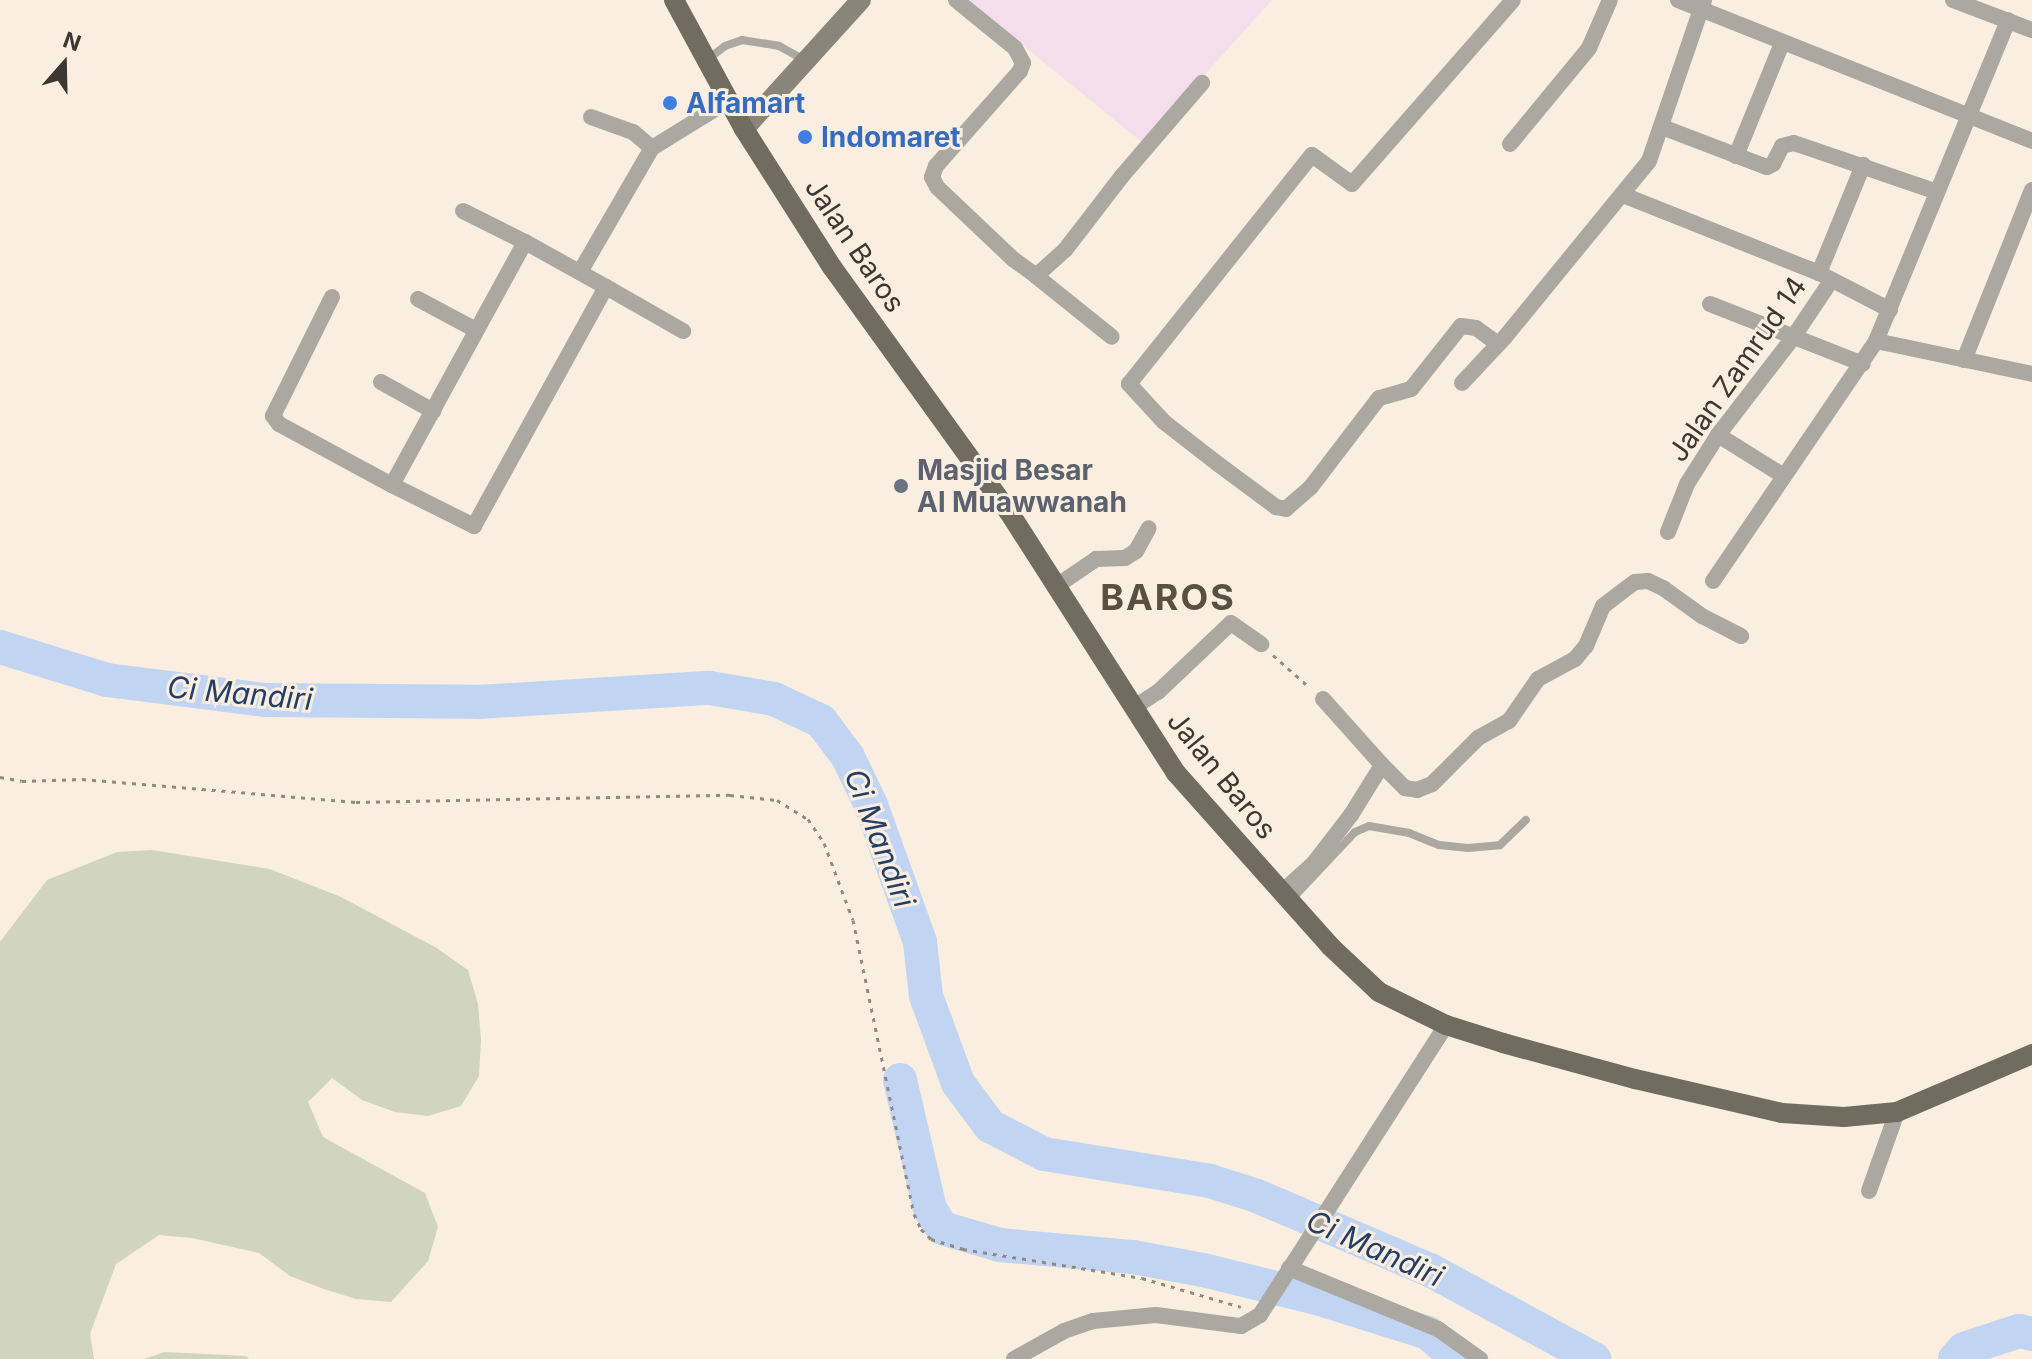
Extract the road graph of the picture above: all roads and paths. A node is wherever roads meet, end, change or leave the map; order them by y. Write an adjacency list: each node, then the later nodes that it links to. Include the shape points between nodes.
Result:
1 (674, 0): 12 (main road, Jalan Baros)
2 (861, 0): 13 (street)
3 (956, 0): 31 (street, via 1015,48 1023,63 932,177)
4 (1513, 0): 43 (street, via 1352,184 1312,155 1129,384 1164,422 1276,507 1286,509 1311,487 1379,398 1411,389 1461,326 1476,328)
5 (1610, 0): 21 (street, via 1589,48)
6 (1678, 0): 8 (street)
7 (1960, 1): 9 (street)
8 (1702, 4): 11 (street); 18 (street)
9 (2008, 20): 10 (street); 16 (street)
10 (2032, 30)
11 (1782, 43): 16 (street); 23 (street)
12 (706, 61): 13 (lane, via 742,40 779,46); 15 (main road, Jalan Baros)
13 (808, 63): 19 (street)
14 (1202, 83): 31 (street, via 1065,250)
15 (728, 101): 19 (main road, Jalan Baros); 22 (street)
16 (1971, 114): 20 (street); 26 (street)
17 (591, 117): 22 (street, via 633,132)
18 (1662, 127): 23 (street); 27 (street, via 1653,155)
19 (744, 129): 56 (main road, Jalan Baros, via 832,267 1009,512)
20 (2032, 141)
21 (1510, 144)
22 (652, 148): 30 (street)
23 (1736, 156): 24 (street, via 1769,167 1782,146 1794,143)
24 (1863, 165): 26 (street); 32 (street, Jalan Zamrud 14)
25 (2032, 190): 44 (street)
26 (1937, 192): 37 (street)
27 (1623, 195): 32 (street); 43 (street)
28 (463, 211): 29 (street)
29 (525, 242): 30 (street); 38 (street)
30 (580, 272): 33 (street)
31 (1036, 276): 40 (street)
32 (1825, 277): 37 (street); 41 (street, Jalan Zamrud 14)
33 (606, 287): 39 (street); 52 (street, via 476,524)
34 (332, 297): 52 (street, via 273,416)
35 (418, 299): 38 (street)
36 (1710, 304): 41 (street)
37 (1890, 310): 42 (street)
38 (476, 330): 49 (street)
39 (683, 331)
40 (1112, 337)
41 (1792, 339): 45 (street); 50 (street, Jalan Zamrud 14)
42 (1876, 341): 44 (street); 45 (street)
43 (1498, 344): 48 (street)
44 (1964, 360): 46 (street)
45 (1863, 364): 51 (street)
46 (2032, 374)
47 (381, 382): 49 (street)
48 (1462, 383)
49 (433, 411): 52 (street)
50 (1718, 435): 51 (street); 54 (street, Jalan Zamrud 14, via 1687,484)
51 (1782, 475): 55 (street)
52 (392, 485)
53 (1149, 528): 56 (street, via 1136,551 1125,558 1096,559)
54 (1668, 532)
55 (1713, 581)
56 (1055, 587): 60 (main road, Jalan Baros)
57 (1741, 636): 61 (street, via 1663,588 1635,582 1603,606 1575,659 1538,679 1509,721 1478,738 1432,784 1405,788)
58 (1261, 644): 59 (path); 60 (street, via 1231,623 1158,692)
59 (1323, 699): 61 (street)
60 (1133, 708): 64 (main road, Jalan Baros, via 1176,773)
61 (1382, 765): 64 (street, via 1351,815)
62 (0, 777): 70 (path, via 356,802 730,795 777,800 808,819 824,843 848,905 921,1229 943,1244 1142,1278)
63 (1526, 820): 64 (lane, via 1500,845 1468,848 1369,826 1355,832)
64 (1286, 896): 65 (main road, Jalan Baros, via 1379,992)
65 (1446, 1025): 67 (main road, Jalan Baros, via 1621,1076 1782,1113 1844,1117); 69 (street)
66 (2032, 1054): 67 (main road, Jalan Baros)
67 (1897, 1112): 68 (street)
68 (1869, 1191)
69 (1285, 1275): 70 (street); 72 (street, via 1438,1329)
70 (1263, 1310): 71 (street, via 1241,1326 1156,1315 1093,1321)
71 (1014, 1359)
72 (1480, 1359)

